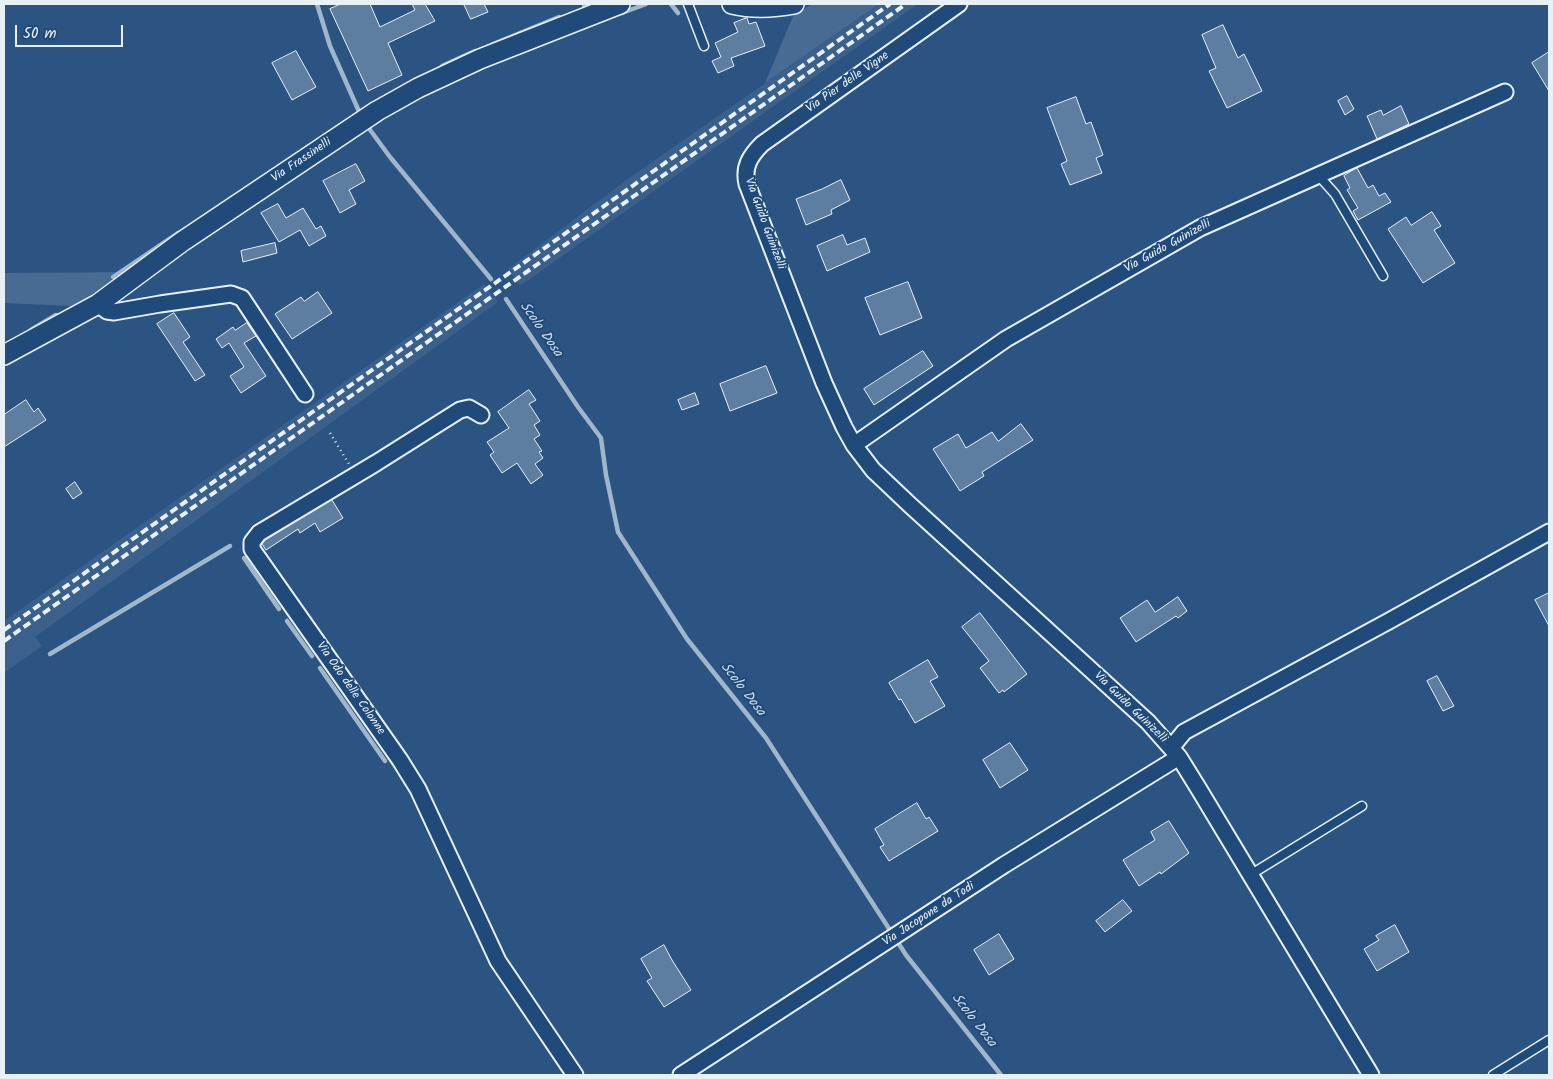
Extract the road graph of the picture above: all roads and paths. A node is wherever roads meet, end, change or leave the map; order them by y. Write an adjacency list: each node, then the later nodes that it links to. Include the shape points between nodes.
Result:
1 (620, 4): 11 (street, Via Frassinelli, via 480,59 378,110 183,241)
2 (688, 4): 6 (lane)
3 (732, 4): 4 (street, via 756,8)
4 (794, 4)
5 (959, 4): 8 (street, Via Pier delle Vigne, via 762,144)
6 (704, 46)
7 (1505, 92): 9 (street, Via Guido Guinizelli)
8 (746, 169): 16 (street, Via Guido Guinizelli, via 747,184 824,383)
9 (1318, 175): 10 (lane, via 1335,194); 16 (street, Via Guido Guinizelli, via 1200,228 1006,339)
10 (1383, 276)
11 (98, 304): 12 (street, Via Frassinelli); 13 (street, via 114,312 231,294 242,298)
12 (4, 355)
13 (305, 394)
14 (482, 415): 17 (street, Via Odo delle Colonne, via 469,408 460,410)
15 (330, 433): 17 (path)
16 (854, 445): 19 (street, Via Guido Guinizelli, via 879,476 1148,722)
17 (355, 474): 23 (street, Via Odo delle Colonne, via 259,533 252,542 252,549 418,789 498,961)
18 (1549, 532): 19 (street, Via Jacopone da Todi, via 1184,732)
19 (1175, 753): 21 (street, Via Guido Guinizelli); 24 (street, Via Jacopone da Todi)
20 (1362, 806): 21 (lane)
21 (1250, 875): 25 (street, Via Guido Guinizelli)
22 (1549, 1040): 26 (lane)
23 (575, 1075)
24 (681, 1075)
25 (1371, 1075)
26 (1492, 1075)

